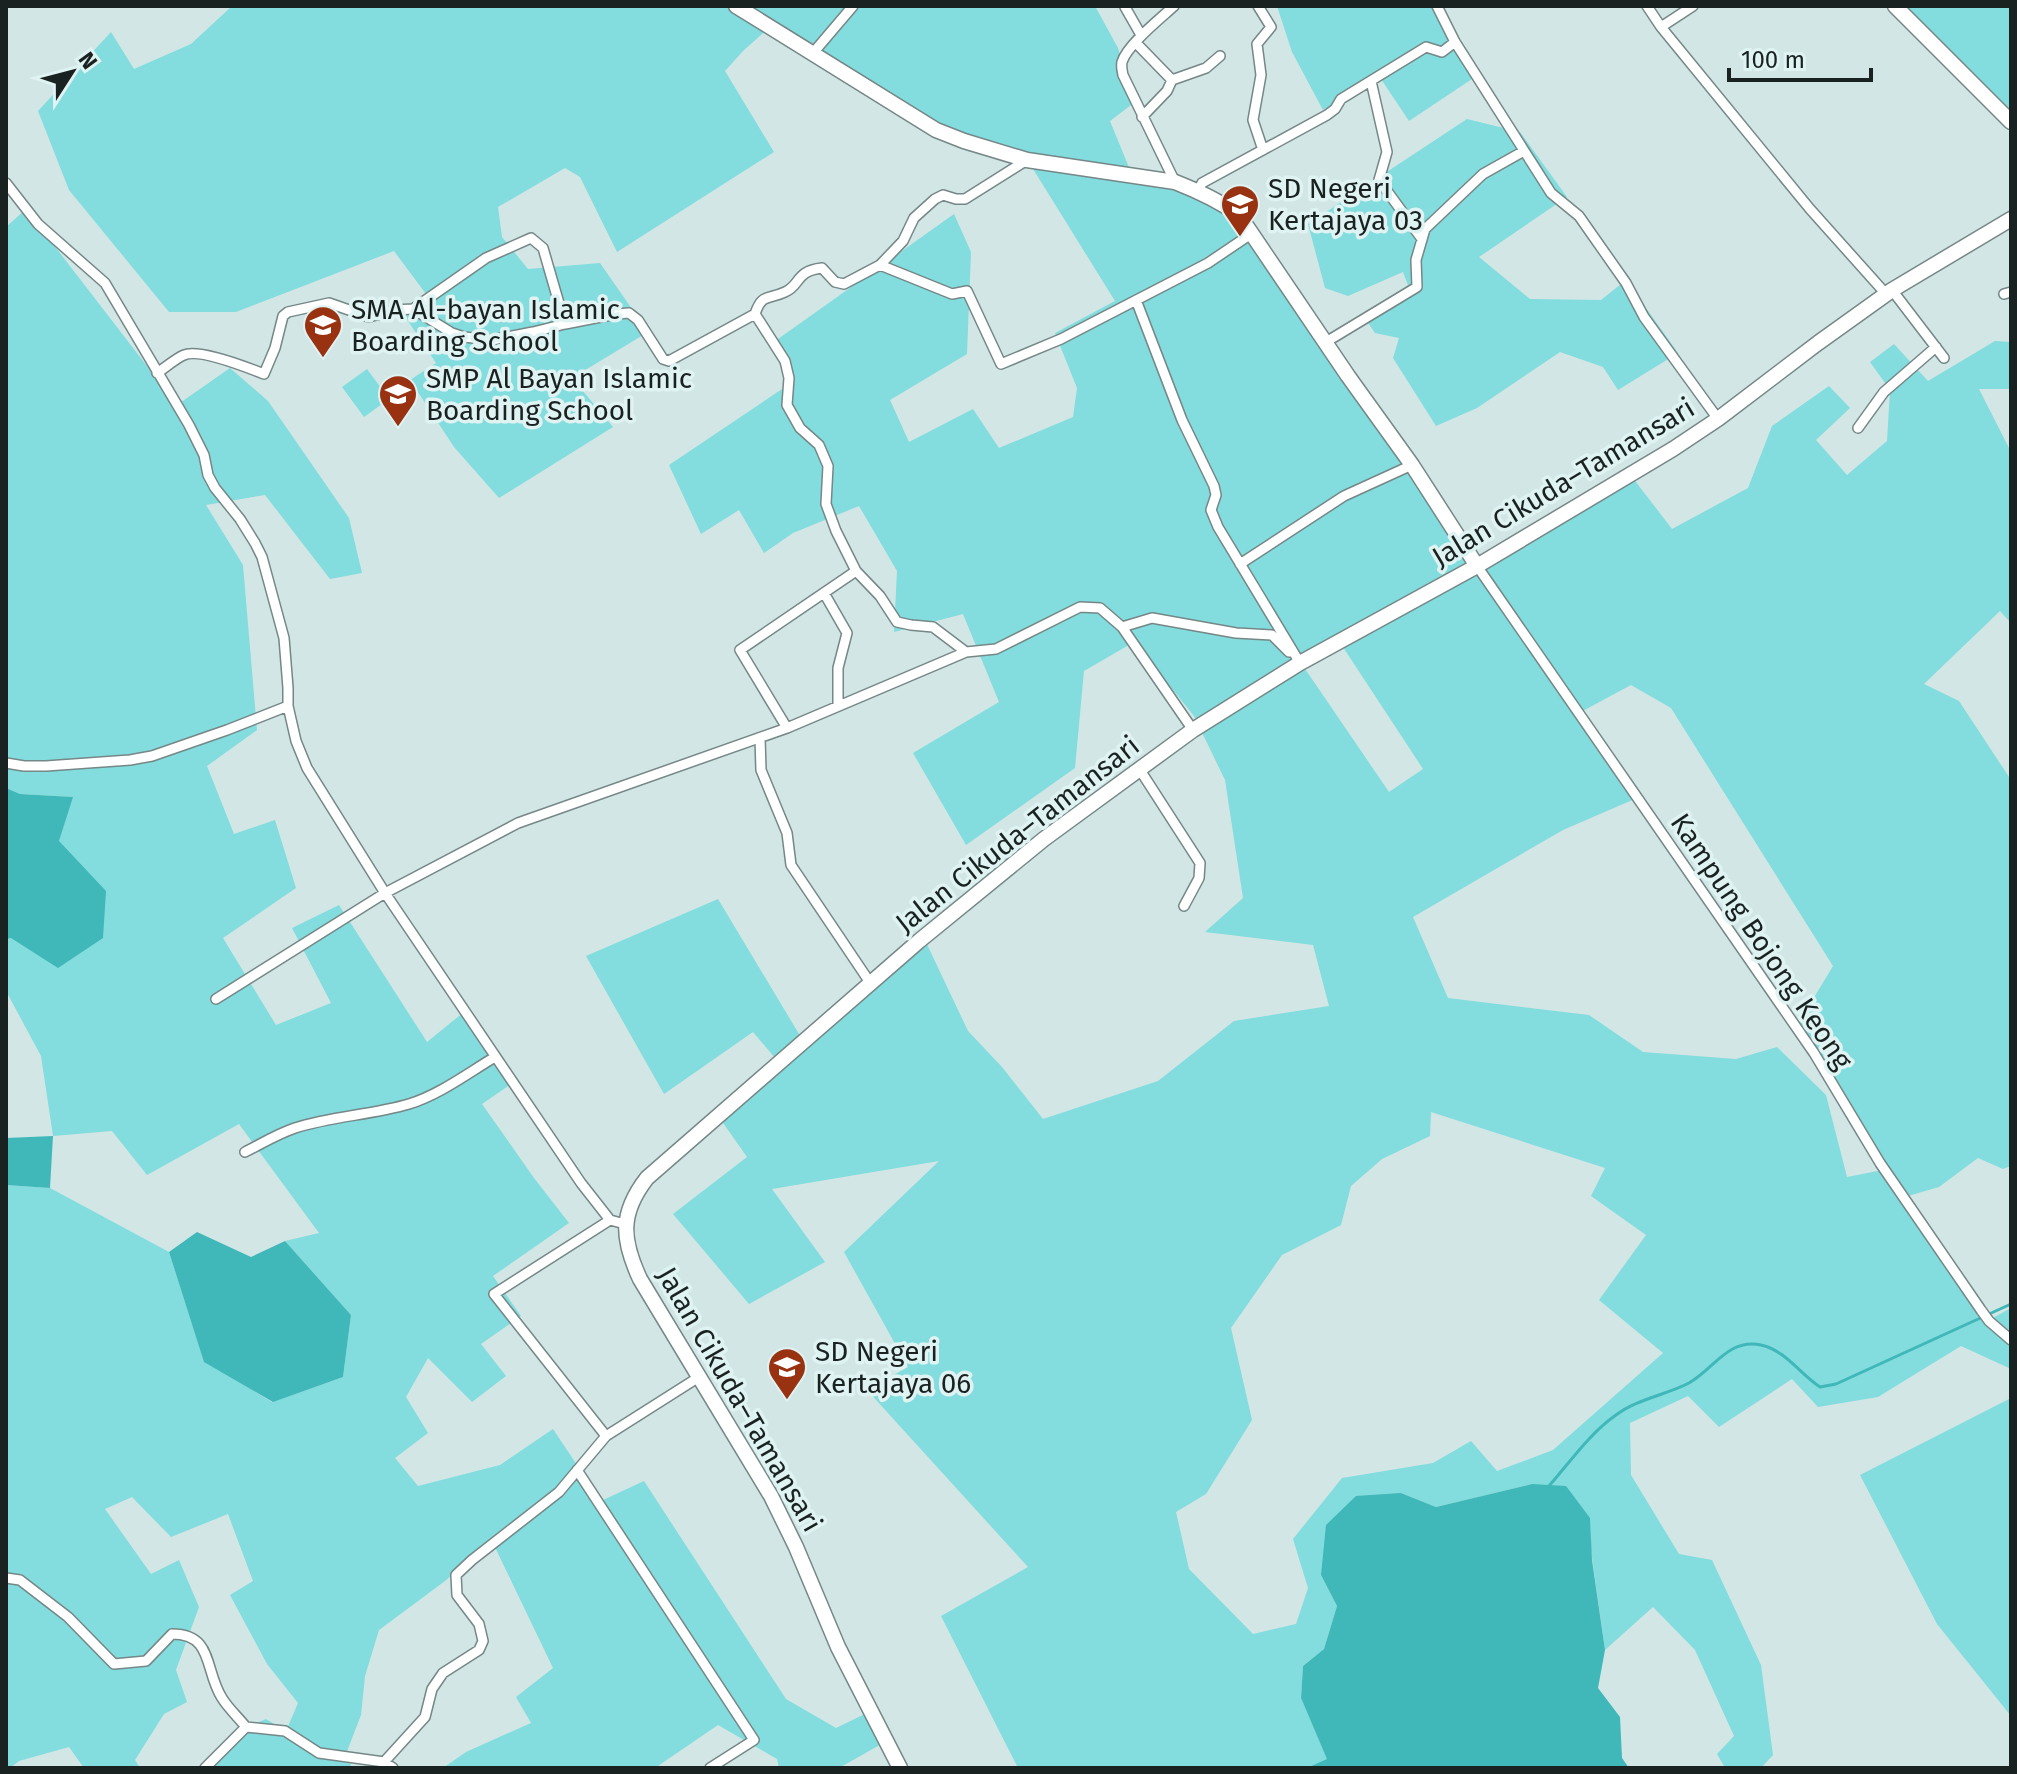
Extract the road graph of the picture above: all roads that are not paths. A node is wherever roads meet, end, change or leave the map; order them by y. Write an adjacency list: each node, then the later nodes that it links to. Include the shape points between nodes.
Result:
1 (736, 6): 13 (street)
2 (853, 6): 13 (street)
3 (1174, 6): 11 (street)
4 (1258, 6): 19 (street, via 1271,27 1257,44 1261,75 1253,120)
5 (1437, 6): 12 (street)
6 (1647, 6): 10 (street)
7 (1693, 6): 10 (street)
8 (1895, 6): 18 (street)
9 (1125, 7): 11 (street)
10 (1661, 27): 29 (street, via 1810,209)
11 (1139, 39): 15 (street); 17 (street, via 1121,65)
12 (1455, 42): 16 (street, via 1442,52 1426,47); 20 (street)
13 (813, 53): 21 (street, via 936,130)
14 (1220, 56): 15 (street, via 1206,68)
15 (1172, 80): 17 (street)
16 (1371, 81): 19 (street, via 1341,99 1327,115); 27 (street, via 1387,152 1379,180)
17 (1142, 117): 22 (street)
18 (2011, 122)
19 (1263, 150): 24 (street, via 1202,183)
20 (1524, 151): 27 (street, via 1483,174 1425,229); 38 (street, via 1551,193 1579,216)
21 (1027, 160): 22 (street); 28 (street, via 965,199 935,199)
22 (1175, 182): 24 (street)
23 (6, 183): 37 (street, via 38,224 105,283)
24 (1198, 191): 26 (street, via 1239,215)
25 (2008, 224): 29 (street, Jalan Cikuda–Tamansari)
26 (1251, 234): 30 (street); 34 (street)
27 (1422, 239): 34 (street, via 1417,287)
28 (880, 265): 30 (street, via 952,294 967,291 1001,364); 32 (street, via 844,284 822,268 813,269 784,293 765,297)
29 (1889, 292): 35 (street); 38 (street, Jalan Cikuda–Tamansari)
30 (1136, 300): 41 (street, via 1214,486 1211,510)
31 (413, 309): 33 (street, via 452,333 492,340); 33 (street, via 486,258 531,238 543,248); 37 (street, via 369,317 329,303 288,312 264,374 192,353)
32 (755, 314): 33 (street, via 669,361 629,313); 43 (street, via 785,361 787,405 800,428 819,445 828,466 826,504)
33 (565, 324)
34 (1326, 342): 40 (street)
35 (1936, 347): 36 (street); 39 (street, via 1884,392)
36 (1944, 358)
37 (157, 373): 48 (street, via 189,425 215,488 262,557 284,638)
38 (1718, 419): 42 (street, Jalan Cikuda–Tamansari)
39 (1858, 428)
40 (1412, 465): 41 (street, via 1344,496); 42 (street)
41 (1240, 564): 47 (street)
42 (1477, 566): 47 (street, Jalan Cikuda–Tamansari); 62 (street, Kampung Bojong Keong, via 1814,1053 1880,1163 1981,1310)
43 (856, 571): 44 (street); 46 (street, via 897,622 933,627)
44 (824, 593): 49 (street, via 847,633 838,668); 50 (street, via 740,650)
45 (1122, 627): 46 (street, via 1100,608 1080,607 996,649); 47 (street, via 1152,618 1272,635); 51 (street)
46 (966, 652): 49 (street)
47 (1300, 663): 51 (street, Jalan Cikuda–Tamansari)
48 (288, 706): 53 (street, via 152,756 46,766); 55 (street, via 307,768)
49 (838, 706): 50 (street)
50 (787, 728): 52 (street)
51 (1193, 730): 54 (street, Jalan Cikuda–Tamansari)
52 (760, 738): 55 (street, via 518,823); 57 (street, via 761,770 787,833 791,865)
53 (6, 763)
54 (1140, 770): 56 (street, via 1200,863 1199,878); 57 (street, Jalan Cikuda–Tamansari, via 1044,839)
55 (385, 893): 58 (street); 59 (street)
56 (1184, 906)
57 (871, 984): 61 (street, Jalan Cikuda–Tamansari, via 647,1178)
58 (216, 999)
59 (495, 1057): 60 (street, via 411,1103 294,1128); 61 (street, via 581,1183)
60 (245, 1152)
61 (618, 1222): 63 (street, Jalan Cikuda–Tamansari, via 640,1279); 64 (street, via 494,1294)
62 (2011, 1340)
63 (699, 1377): 64 (street); 71 (street, Jalan Cikuda–Tamansari, via 771,1496 838,1647)
64 (606, 1436): 65 (street)
65 (577, 1470): 68 (street, via 559,1492 456,1575 457,1595 479,1624 483,1641 479,1650 443,1673 432,1689 425,1717); 70 (street, via 754,1740)
66 (6, 1578): 67 (street, via 20,1580 68,1617 114,1664 146,1661 172,1634 188,1634 202,1645 221,1697)
67 (246, 1727): 68 (street, via 285,1731 319,1753); 69 (street)
68 (389, 1765)
69 (205, 1768)
70 (710, 1768)
71 (900, 1768)

